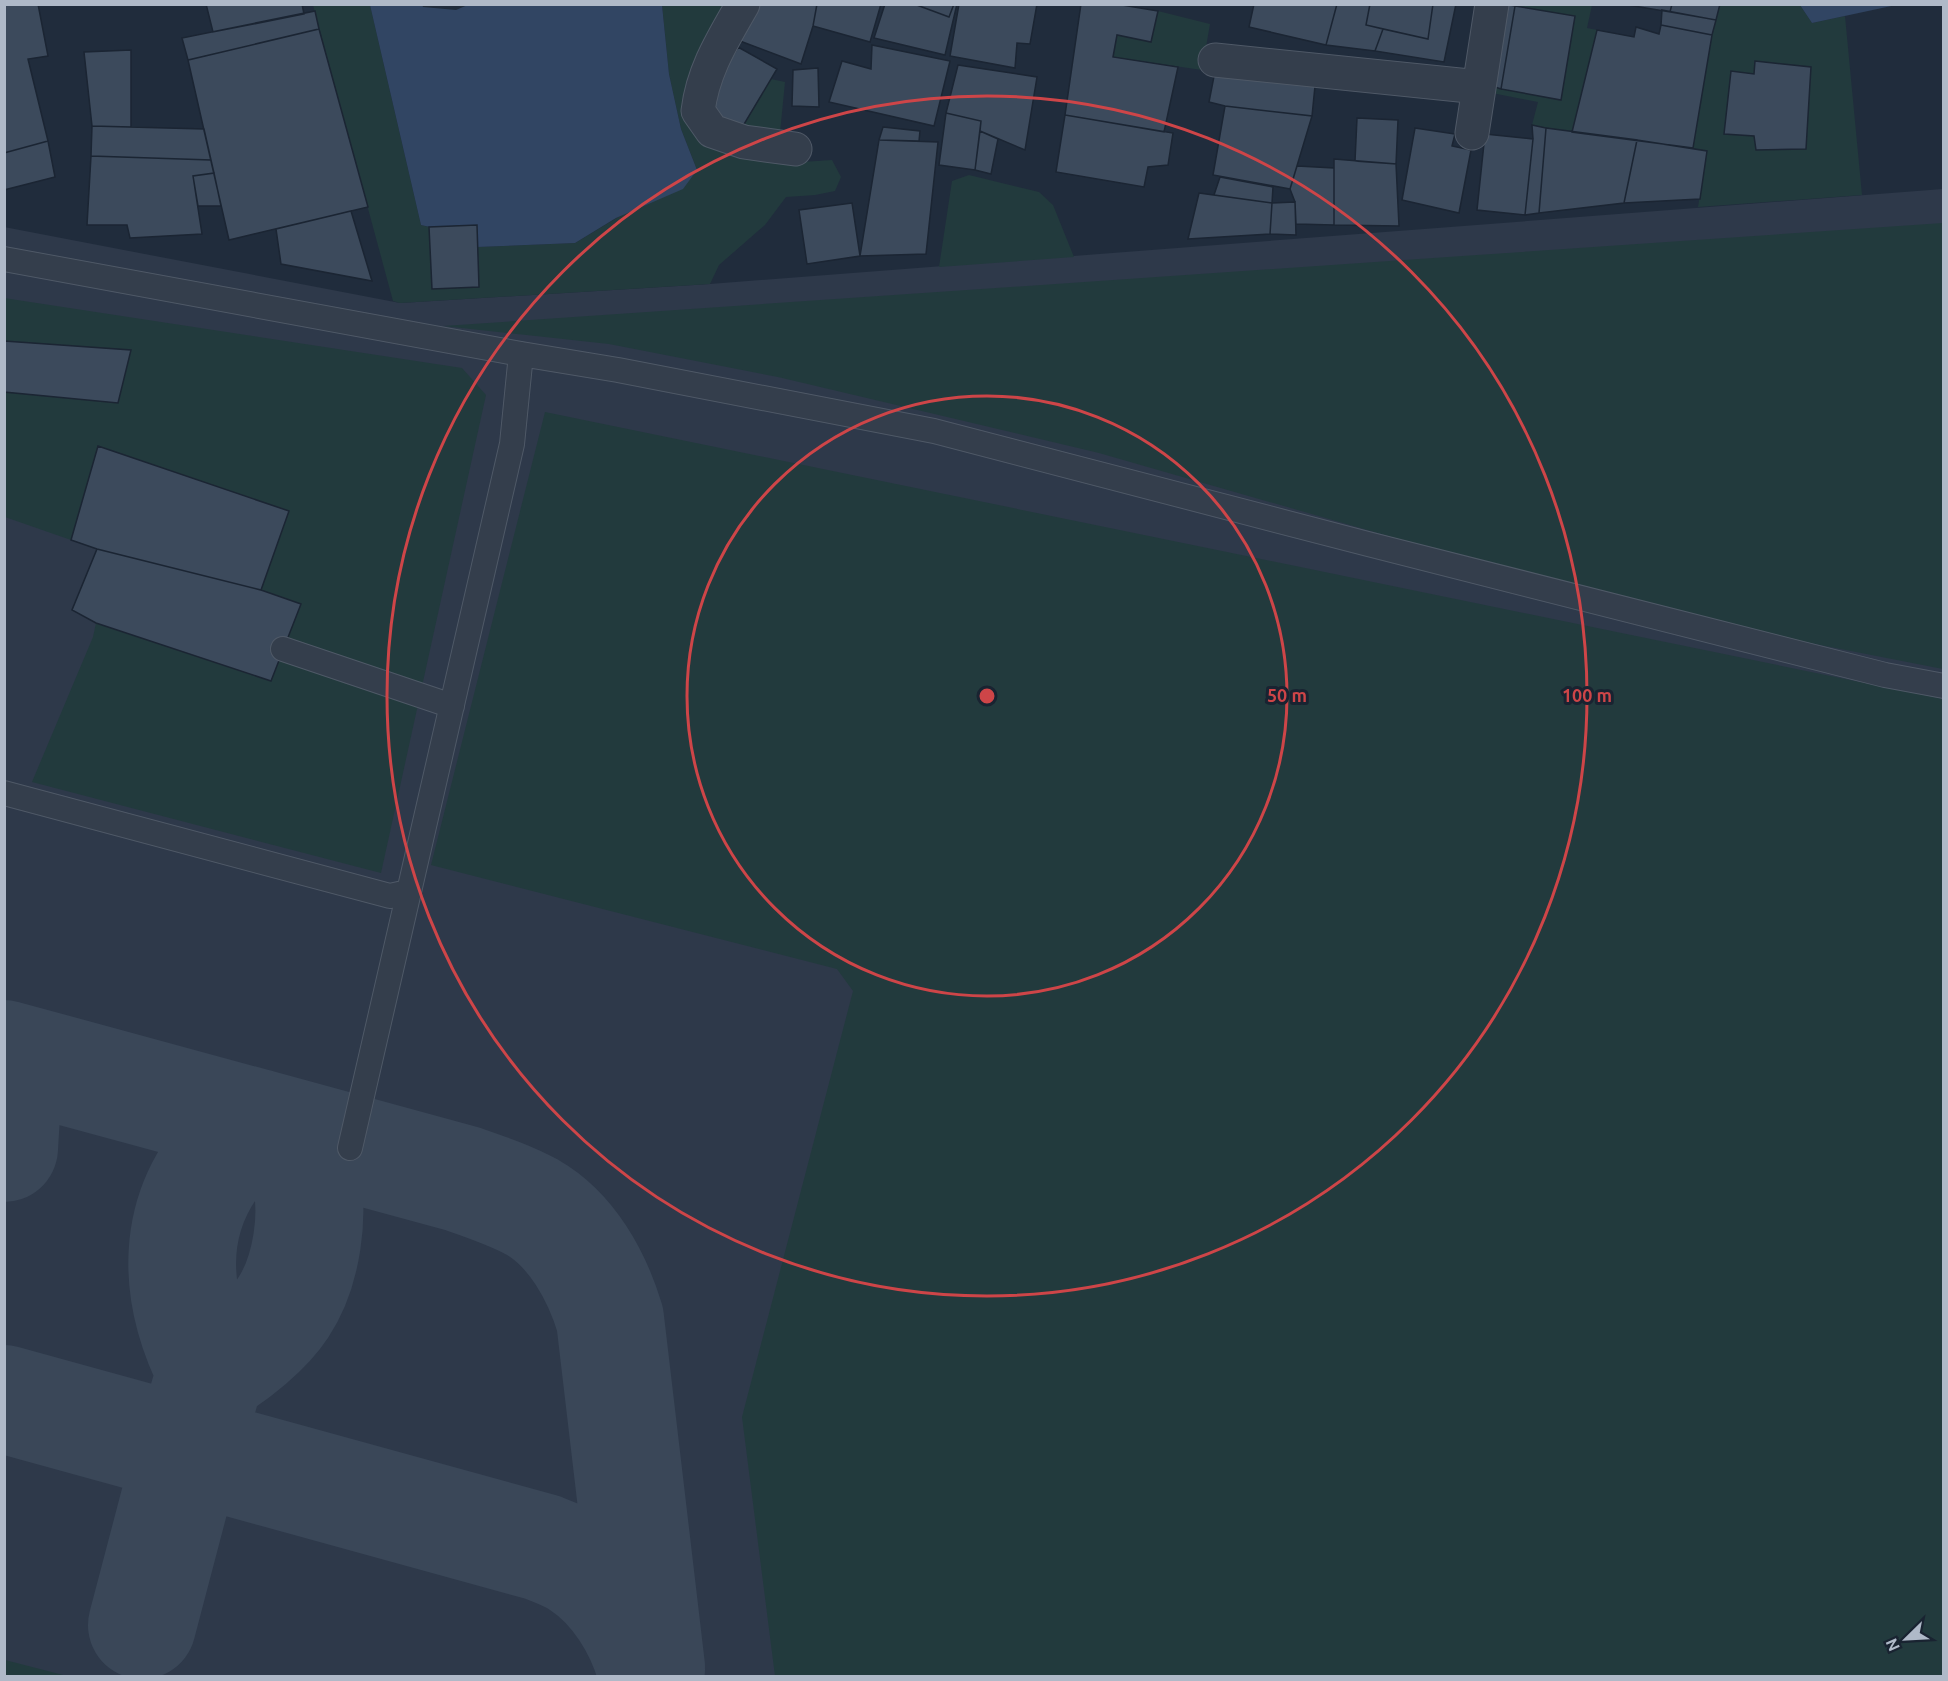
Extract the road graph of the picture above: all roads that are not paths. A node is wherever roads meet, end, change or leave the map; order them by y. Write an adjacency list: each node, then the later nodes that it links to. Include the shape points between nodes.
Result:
1 (743, 4): 6 (street, via 707,69 698,111 712,131 744,142)
2 (1492, 4): 4 (street)
3 (1215, 60): 4 (street)
4 (1479, 87): 5 (street)
5 (1472, 134)
6 (795, 149)
7 (4, 259): 8 (lane)
8 (521, 354): 10 (lane, via 934,431 1885,675); 11 (lane, via 512,444)
9 (283, 649): 11 (lane)
10 (1944, 686)
11 (452, 706): 13 (lane)
12 (4, 793): 13 (lane, via 390,896)
13 (408, 892): 14 (lane)
14 (350, 1148)

